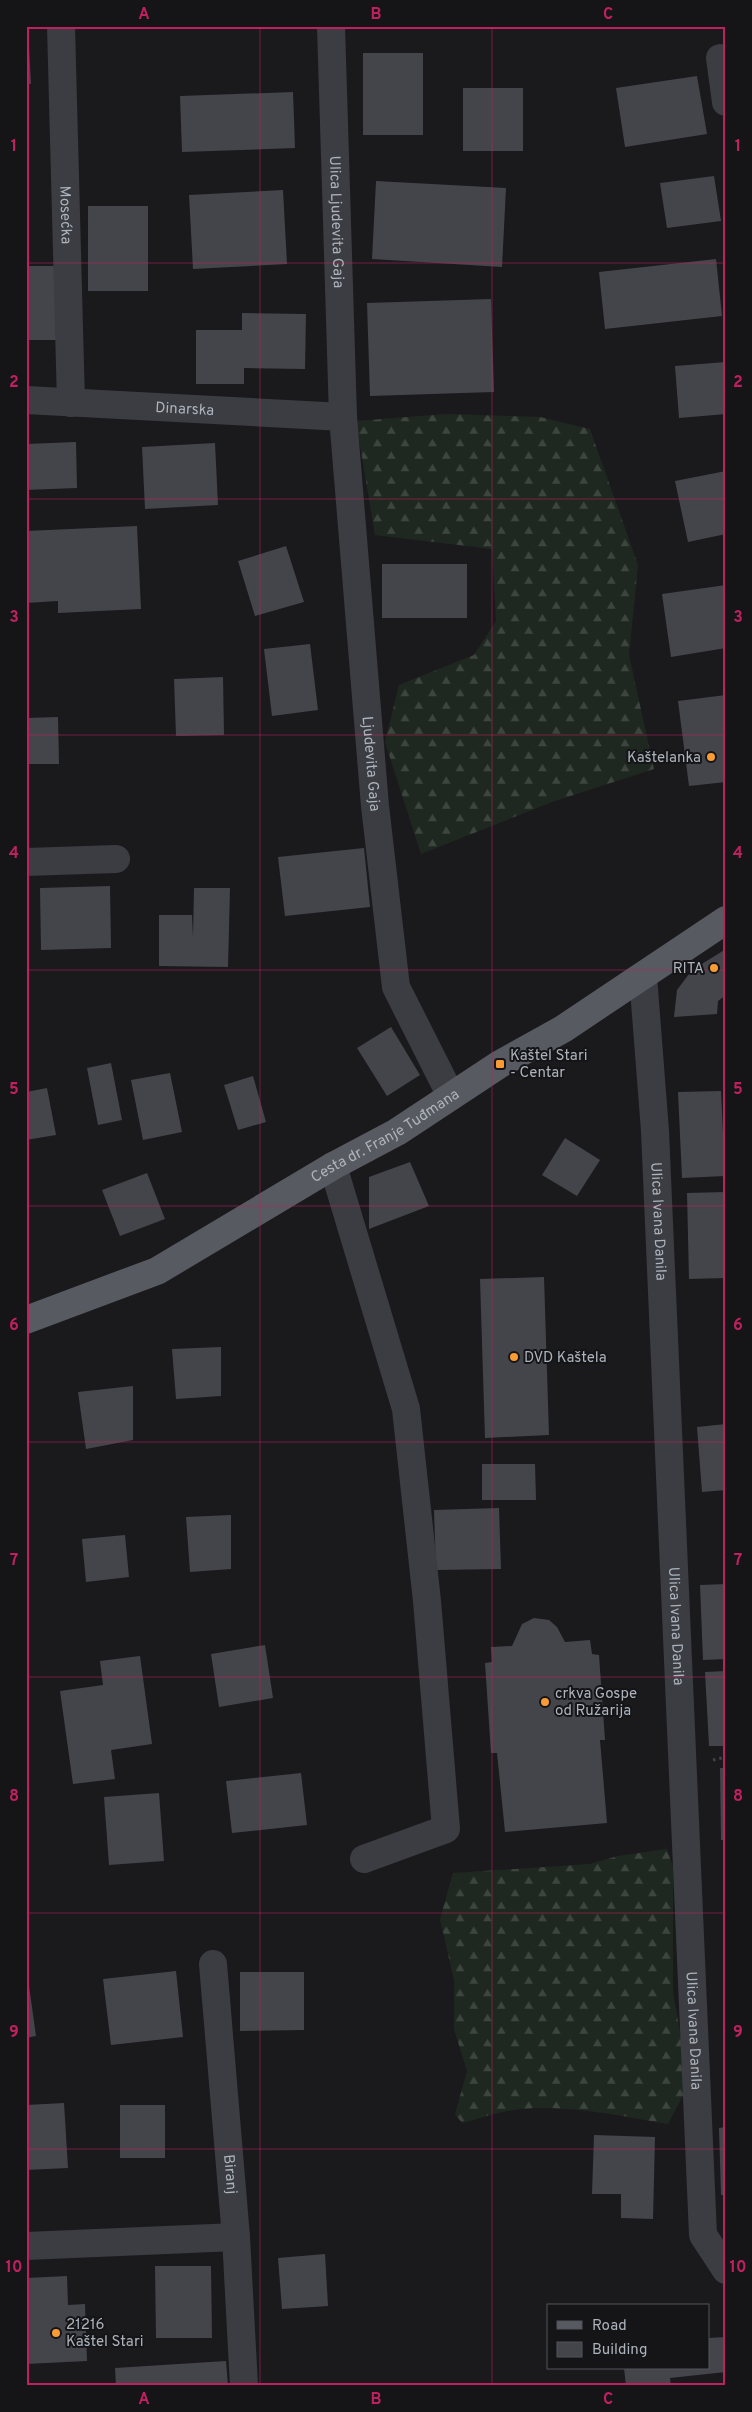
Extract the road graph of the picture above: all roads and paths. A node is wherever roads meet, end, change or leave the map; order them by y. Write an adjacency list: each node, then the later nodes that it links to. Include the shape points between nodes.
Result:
1 (61, 26): 6 (street, Mosećka)
2 (331, 26): 7 (street, Ulica Ljudevita Gaja)
3 (720, 58): 4 (street)
4 (726, 102)
5 (26, 400): 6 (street, Dinarska)
6 (71, 403): 7 (street, Dinarska)
7 (343, 417): 12 (street, Ljudevita Gaja, via 375,806 396,987)
8 (116, 860): 9 (street)
9 (26, 862)
10 (726, 920): 11 (main road, Cesta dr. Franje Tuđmana)
11 (643, 976): 12 (main road, Cesta dr. Franje Tuđmana, via 563,1029); 19 (street, Ulica Ivana Danila, via 656,1131 703,2235)
12 (451, 1096): 13 (main road, Cesta dr. Franje Tuđmana, via 397,1132)
13 (333, 1166): 14 (main road, Cesta dr. Franje Tuđmana, via 157,1271); 15 (street, via 406,1409 427,1600 446,1830)
14 (26, 1320)
15 (364, 1859)
16 (213, 1964): 17 (street, Biranj)
17 (236, 2237): 18 (street); 20 (street, Biranj)
18 (26, 2246)
19 (726, 2270)
20 (244, 2386)

